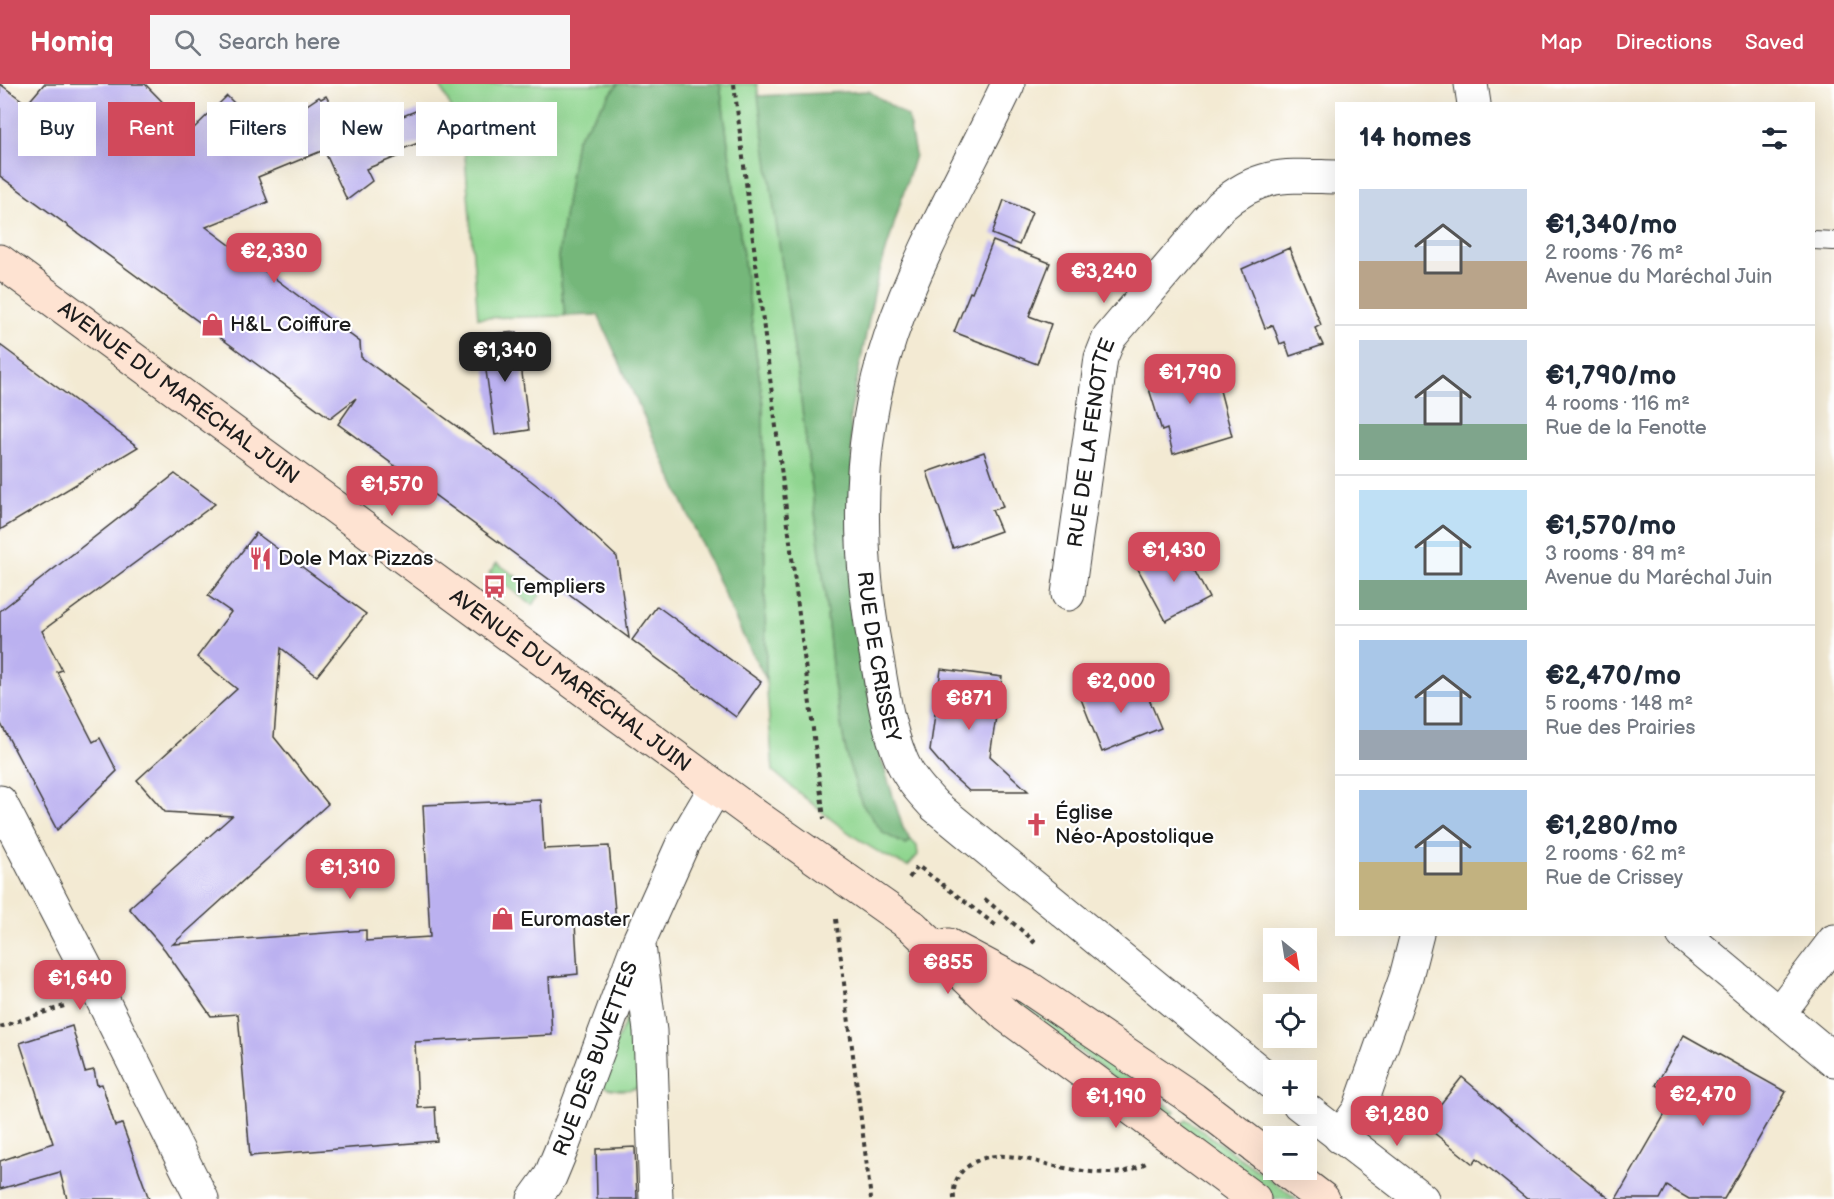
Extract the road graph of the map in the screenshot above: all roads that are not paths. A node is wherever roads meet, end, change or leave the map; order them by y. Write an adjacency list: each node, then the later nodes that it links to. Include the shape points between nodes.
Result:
1 (1008, 84): 18 (street, RUE DE CRISSEY, via 891,336 868,435 862,487 862,547 867,606 893,736 910,776 935,806)
2 (1471, 84): 3 (street)
3 (1474, 102)
4 (1335, 177): 8 (street, RUE DE LA FENOTTE, via 1278,176 1237,192 1108,338 1101,358)
5 (1815, 240): 6 (lane)
6 (1834, 242)
7 (0, 261): 9 (main road, AVENUE DU MARÉCHAL JUIN)
8 (1068, 594)
9 (716, 787): 11 (main road, AVENUE DU MARÉCHAL JUIN, bridge); 14 (street, RUE DES BUVETTES, via 683,843)
10 (0, 802): 23 (street)
11 (912, 926): 21 (main road, AVENUE DU MARÉCHAL JUIN, via 1029,988 1193,1099); 26 (main road, AVENUE DU MARÉCHAL JUIN, via 1007,1016)
12 (1416, 936): 20 (street, via 1359,1110)
13 (1685, 936): 16 (street)
14 (639, 941): 24 (street, RUE DES BUVETTES, via 562,1148 550,1177); 25 (street, via 650,1031)
15 (1834, 941): 16 (street)
16 (1779, 1013): 17 (street)
17 (1834, 1060)
18 (1263, 1075)
19 (1311, 1114): 20 (street)
20 (1340, 1137): 28 (street)
21 (1263, 1153)
22 (1298, 1180): 27 (main road)
23 (202, 1199)
24 (534, 1199)
25 (656, 1199)
26 (1254, 1199)
27 (1323, 1199)
28 (1422, 1199)

